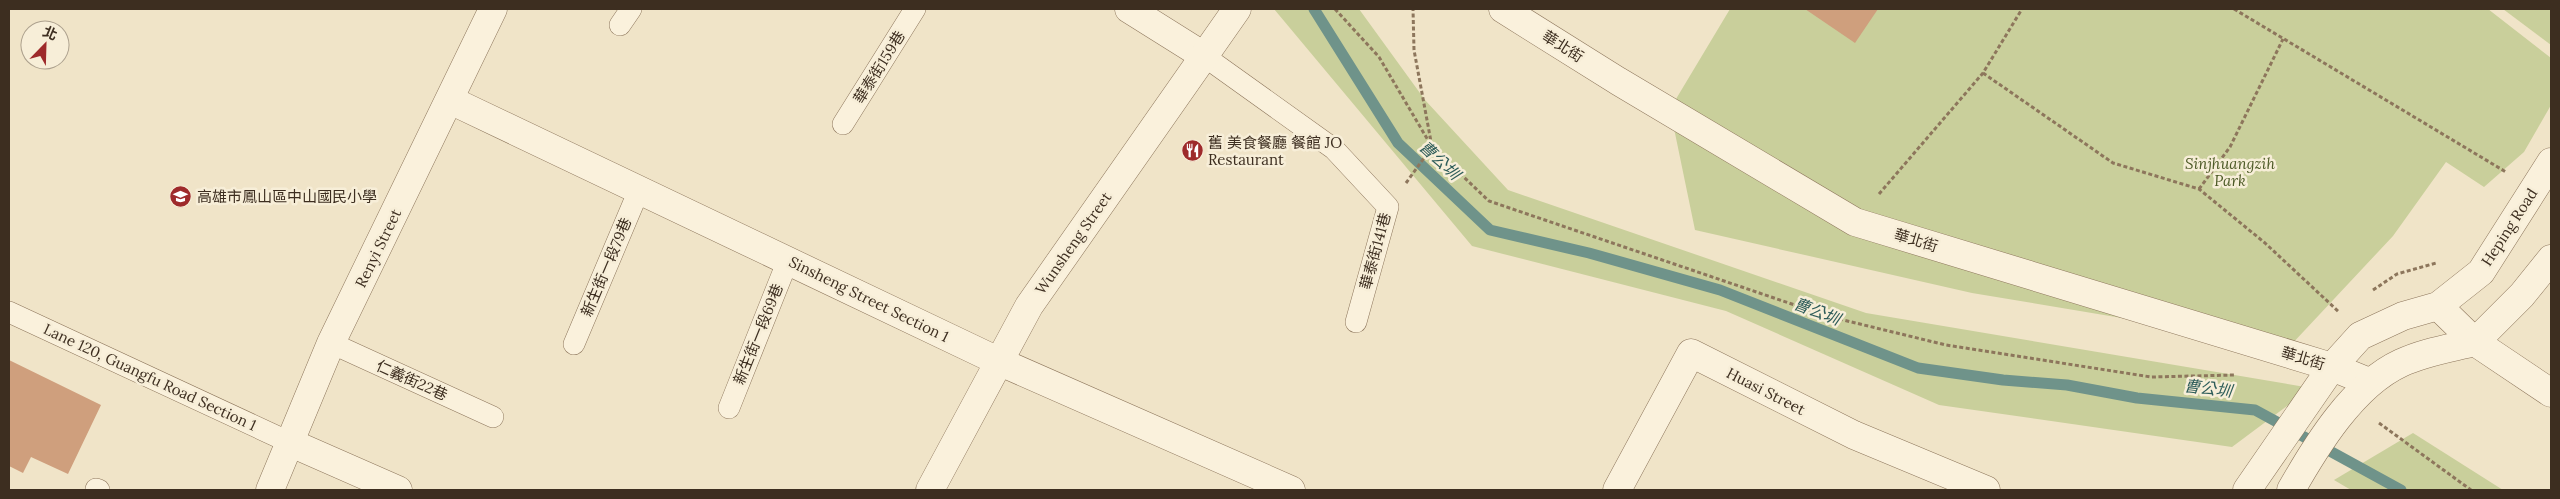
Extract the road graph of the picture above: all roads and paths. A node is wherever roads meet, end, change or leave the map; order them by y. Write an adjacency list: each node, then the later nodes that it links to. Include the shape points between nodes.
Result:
1 (493, 9): 13 (street, Renyi Street)
2 (915, 9): 14 (lane, 華泰街159巷)
3 (1129, 9): 11 (street)
4 (1237, 9): 11 (street, Wunsheng Street)
5 (1335, 9): 15 (path, via 1379,57)
6 (1413, 9): 15 (path, via 1414,50)
7 (1505, 9): 21 (street, 華北街, via 1618,81)
8 (2022, 9): 12 (path)
9 (2234, 9): 10 (path)
10 (2284, 39): 17 (path); 19 (path, via 2230,147)
11 (1204, 56): 31 (lane, 華泰街141巷, via 1334,149 1388,207); 35 (street, Wunsheng Street, via 1029,306)
12 (1983, 73): 19 (path, via 2113,163); 21 (path)
13 (450, 100): 20 (street, Sinsheng Street Section 1); 33 (street, Renyi Street)
14 (843, 124)
15 (1431, 148): 18 (path); 37 (path, via 1489,201 1827,316 1946,345 2151,376)
16 (2551, 162): 26 (street, Heping Road, via 2480,272)
17 (2509, 174)
18 (1409, 178)
19 (2199, 189): 29 (path, via 2265,243)
20 (639, 190): 23 (street, Sinsheng Street Section 1); 34 (lane, 新生街一段79巷)
21 (1855, 222): 36 (street, 華北街)
22 (2551, 259): 32 (street, via 2522,295)
23 (788, 260): 35 (street, Sinsheng Street Section 1); 41 (lane, 新生街一段69巷)
24 (2445, 261): 25 (path, via 2397,274)
25 (2372, 290)
26 (2438, 306): 32 (street); 36 (street, via 2402,316 2360,336)
27 (2348, 307): 29 (path)
28 (9, 312): 43 (lane, Lane 120, Guangfu Road Section 1)
29 (2339, 312): 30 (path)
30 (2333, 318)
31 (1356, 322)
32 (2475, 342): 38 (street, via 2401,362); 39 (street)
33 (331, 343): 42 (lane, 仁義街22巷); 43 (street, Renyi Street)
34 (574, 344)
35 (998, 361): 47 (street, Wunsheng Street); 48 (street, Sinsheng Street Section 1)
36 (2332, 367): 38 (street, 華北街); 51 (street)
37 (2236, 375)
38 (2370, 382): 40 (street)
39 (2551, 393)
40 (2352, 403): 44 (street, via 2335,422); 52 (path)
41 (729, 408)
42 (493, 417)
43 (290, 443): 45 (street, Renyi Street); 46 (street)
44 (2291, 489)
45 (270, 490)
46 (398, 490)
47 (930, 490)
48 (1291, 490)
49 (1617, 490): 50 (street, Huasi Street, via 1691,353 1854,436)
50 (1986, 490)
51 (2247, 490)
52 (2472, 490)

